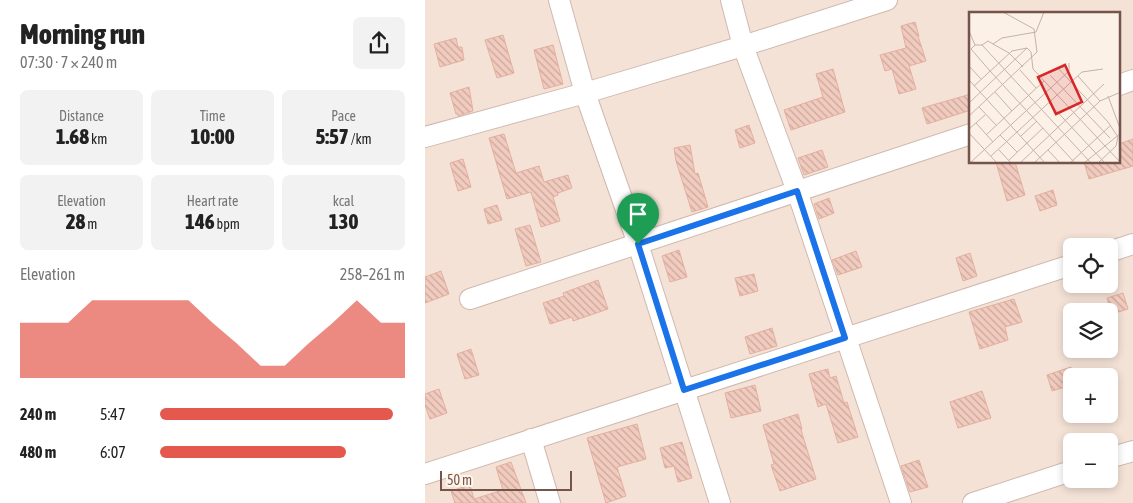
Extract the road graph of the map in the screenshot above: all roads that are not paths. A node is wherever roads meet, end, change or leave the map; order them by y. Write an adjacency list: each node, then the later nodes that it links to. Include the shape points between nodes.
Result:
1 (559, 0): 5 (street)
2 (731, 0): 4 (street)
3 (887, 0): 4 (street)
4 (743, 46): 5 (street); 8 (street)
5 (585, 93): 7 (street); 9 (street)
6 (969, 135): 8 (street)
7 (425, 138)
8 (797, 191): 9 (street); 14 (street)
9 (638, 244): 13 (street); 15 (street)
10 (1133, 244): 11 (street)
11 (1118, 249)
12 (1063, 267): 14 (street)
13 (470, 299)
14 (845, 338): 15 (street); 23 (street)
15 (684, 390): 16 (street); 22 (street)
16 (531, 439): 19 (street); 21 (street)
17 (1133, 450): 18 (street)
18 (1118, 455)
19 (425, 474)
20 (1063, 474): 24 (street)
21 (550, 503)
22 (720, 503)
23 (901, 503)
24 (973, 503)

